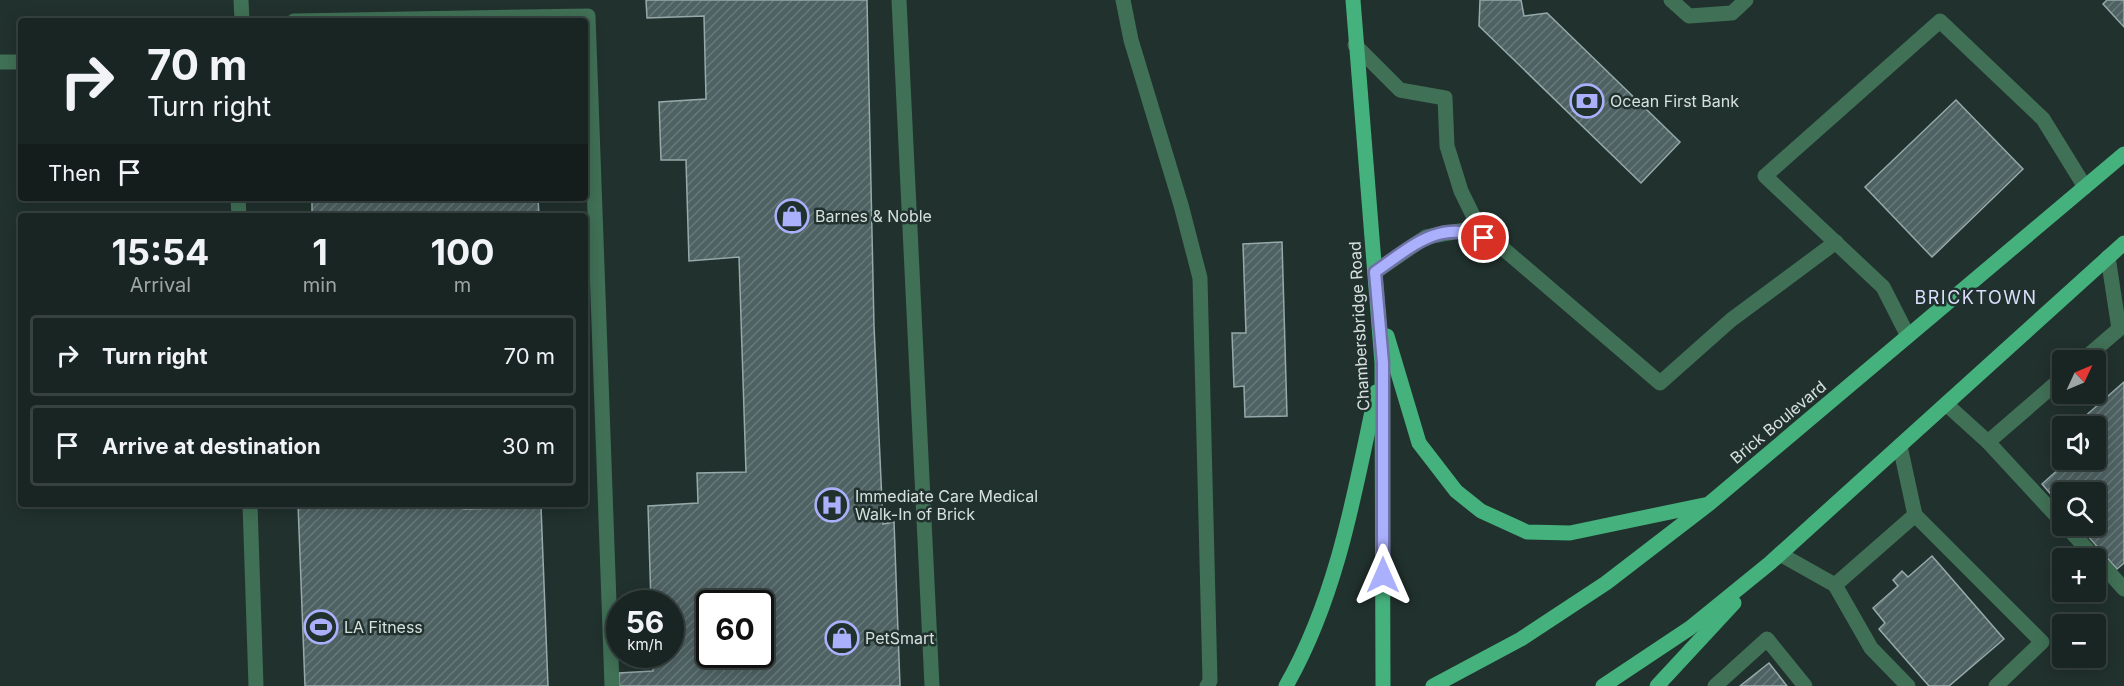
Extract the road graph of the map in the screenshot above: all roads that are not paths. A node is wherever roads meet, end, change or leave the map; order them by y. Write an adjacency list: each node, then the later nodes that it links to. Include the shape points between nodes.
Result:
1 (241, 0): 7 (lane)
2 (900, 0): 39 (lane)
3 (1124, 0): 40 (lane, via 1131,40 1200,278 1210,681)
4 (1353, 0): 9 (main road, Chambersbridge Road)
5 (1671, 0): 6 (lane, via 1689,16 1732,13)
6 (1746, 0)
7 (242, 18)
8 (470, 18): 38 (lane, via 588,16)
9 (1355, 45): 14 (lane, via 1400,90 1444,98 1447,146 1461,191); 18 (main road, Chambersbridge Road)
10 (0, 62): 11 (lane)
11 (18, 62)
12 (2124, 154): 13 (main road, Brick Boulevard)
13 (2085, 187): 15 (lane, via 2043,119 1940,21 1765,176); 20 (main road, Brick Boulevard)
14 (1484, 238): 15 (lane, via 1499,245 1660,383 1731,320); 18 (lane, via 1464,230 1426,237)
15 (1836, 243): 20 (lane, via 1883,287)
16 (2124, 243): 17 (main road)
17 (2108, 257): 21 (lane, via 2119,329); 24 (main road)
18 (1375, 272): 19 (main road, Chambersbridge Road)
19 (1378, 306): 22 (main road, Chambersbridge Road); 27 (main road, via 1419,444 1456,491 1481,512 1527,532 1570,532)
20 (1908, 336): 27 (main road, Brick Boulevard)
21 (2095, 350)
22 (1383, 363): 41 (main road, via 1348,520 1304,656); 42 (main road, Chambersbridge Road)
23 (2052, 387): 25 (lane)
24 (1946, 404): 25 (lane); 26 (main road)
25 (1988, 442): 29 (lane)
26 (1900, 446): 30 (lane); 33 (main road)
27 (1710, 503): 43 (main road, Brick Boulevard, via 1521,639)
28 (250, 507): 37 (lane)
29 (2052, 511)
30 (1915, 515): 35 (lane); 49 (lane, via 2042,642)
31 (2075, 536): 32 (lane)
32 (2086, 548)
33 (1775, 558): 35 (lane); 44 (main road, via 1690,628); 45 (main road)
34 (2106, 570): 36 (lane)
35 (1835, 585): 48 (lane, via 1871,648)
36 (2124, 589)
37 (256, 686)
38 (612, 686)
39 (932, 686)
40 (1207, 686)
41 (1286, 686)
42 (1383, 686)
43 (1433, 686)
44 (1603, 686)
45 (1657, 686)
46 (1715, 686): 47 (lane, via 1767,639)
47 (1805, 686)
48 (1908, 686)
49 (1996, 686)

